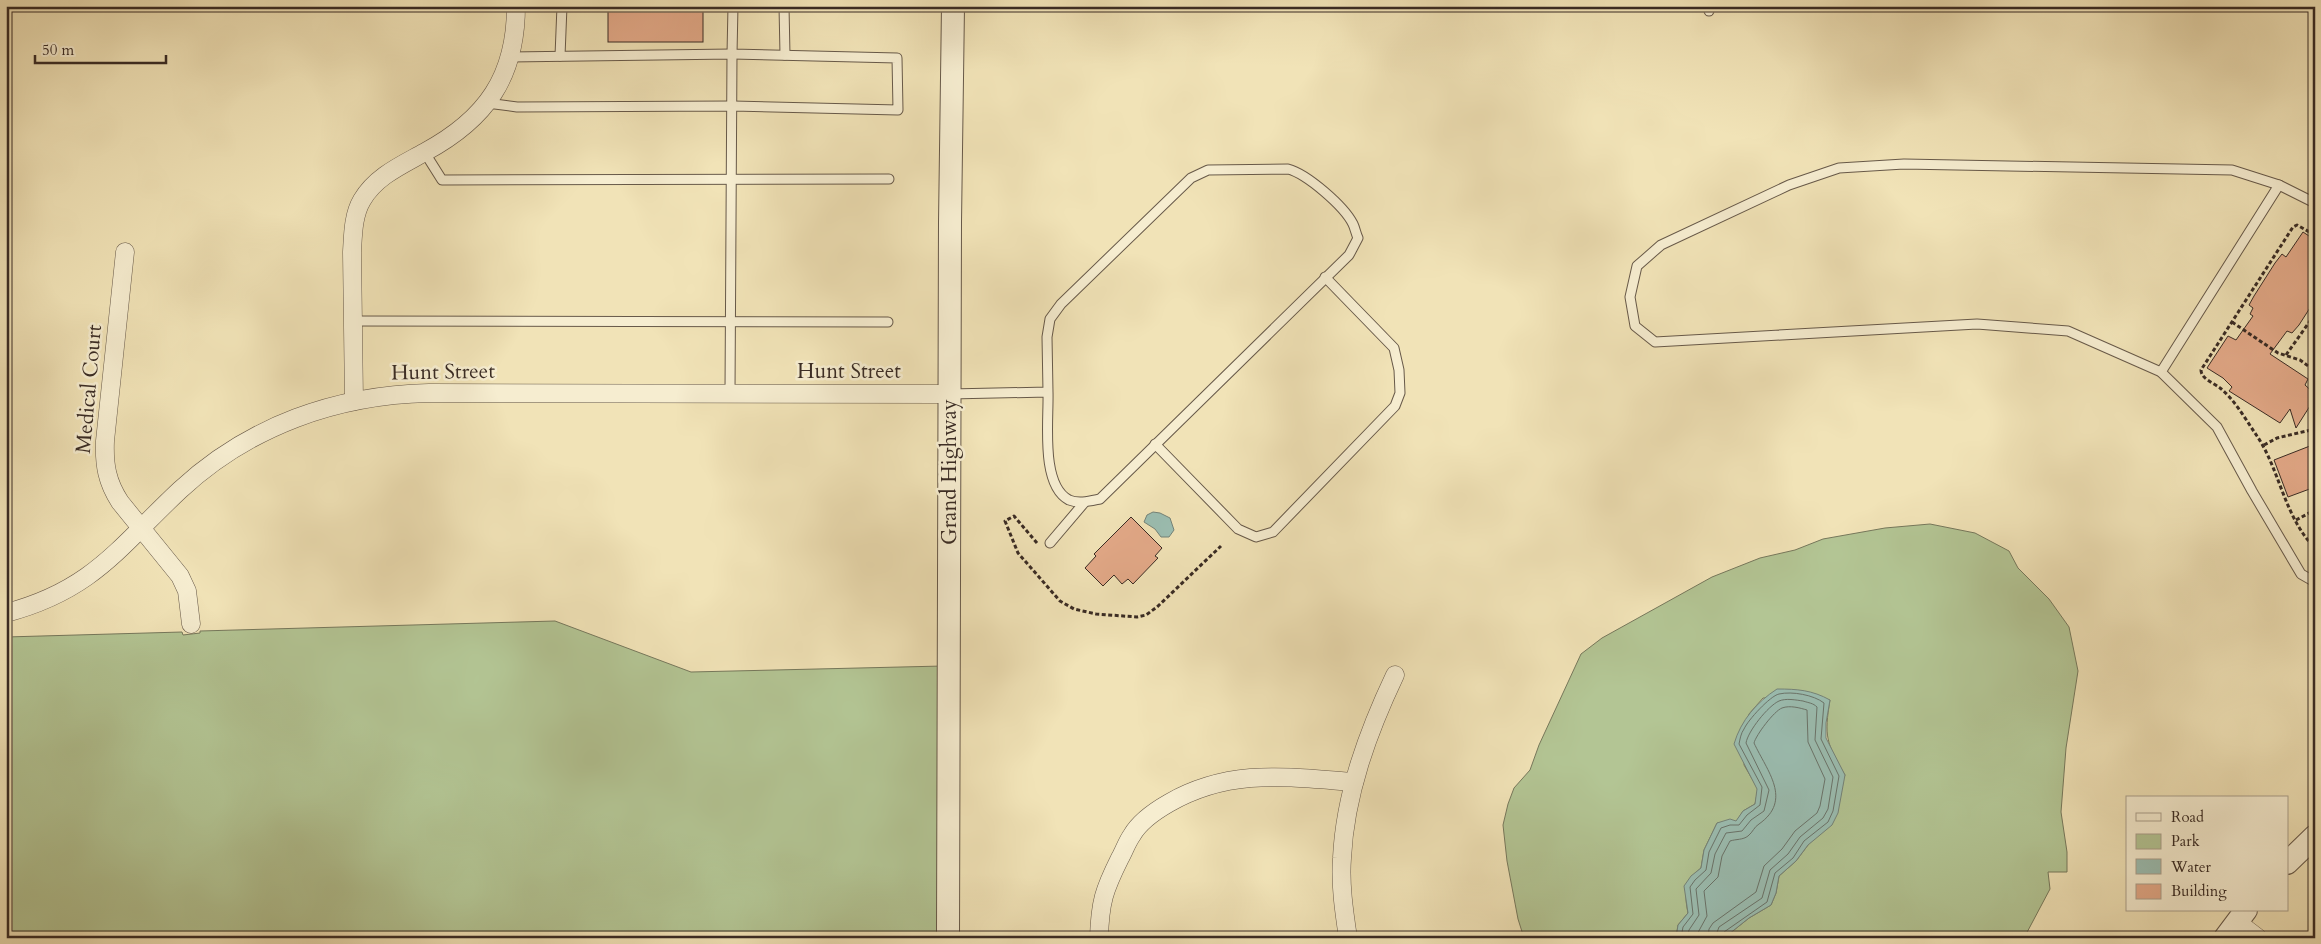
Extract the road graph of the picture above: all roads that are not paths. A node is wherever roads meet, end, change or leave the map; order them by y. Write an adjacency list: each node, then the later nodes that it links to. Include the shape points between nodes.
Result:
1 (516, 6): 9 (street)
2 (562, 6): 8 (lane)
3 (733, 6): 6 (lane)
4 (784, 6): 7 (lane)
5 (953, 6): 25 (street, Grand Highway)
6 (732, 54): 7 (lane); 8 (lane); 11 (lane)
7 (786, 55): 11 (lane, via 897,58 898,110)
8 (560, 56): 9 (lane)
9 (510, 57): 10 (street)
10 (487, 103): 11 (lane, via 517,107); 12 (street, via 464,129)
11 (733, 106): 13 (lane)
12 (425, 152): 13 (lane, via 442,180); 19 (street, via 382,177 361,201 353,231)
13 (732, 179): 14 (lane); 20 (lane)
14 (889, 179)
15 (2279, 185): 16 (lane); 22 (lane); 22 (lane, via 2232,170 1904,164 1838,168 1789,185 1661,246 1637,266 1630,297 1635,326 1655,342 1977,324 2068,330)
16 (2315, 203)
17 (125, 252): 29 (street, Medical Court, via 105,467 113,491)
18 (1326, 277): 23 (lane, via 1349,255 1358,238 1342,209 1305,176 1288,169 1208,170 1184,185 1061,304 1050,319); 27 (lane); 27 (lane, via 1394,348 1400,393 1395,406 1273,532 1256,537 1238,529)
19 (353, 321): 20 (lane); 26 (street)
20 (731, 322): 21 (lane); 24 (lane)
21 (888, 322)
22 (2161, 372): 31 (lane, via 2217,427 2301,574)
23 (1048, 392): 25 (lane); 28 (lane, via 1049,470 1055,486 1068,500)
24 (730, 393): 25 (street, Hunt Street); 26 (street, Hunt Street, via 429,393)
25 (949, 394): 39 (street, Grand Highway)
26 (354, 401): 29 (street, Hunt Street, via 308,413 243,442 201,472)
27 (1155, 444): 28 (lane, via 1100,499)
28 (1084, 503): 30 (lane)
29 (142, 529): 32 (street, Hunt Street, via 83,580 46,600); 33 (street, Medical Court, via 180,576 188,599)
30 (1050, 543)
31 (2315, 582)
32 (6, 613)
33 (191, 624)
34 (1395, 675): 35 (street, via 1376,715)
35 (1354, 782): 40 (street, via 1275,776 1242,778 1212,783 1159,808 1132,834 1104,890); 41 (street, via 1341,858)
36 (2315, 836): 37 (street)
37 (2288, 862)
38 (2236, 923): 42 (street)
39 (948, 938)
40 (1099, 938)
41 (1348, 938)
42 (2258, 938)

